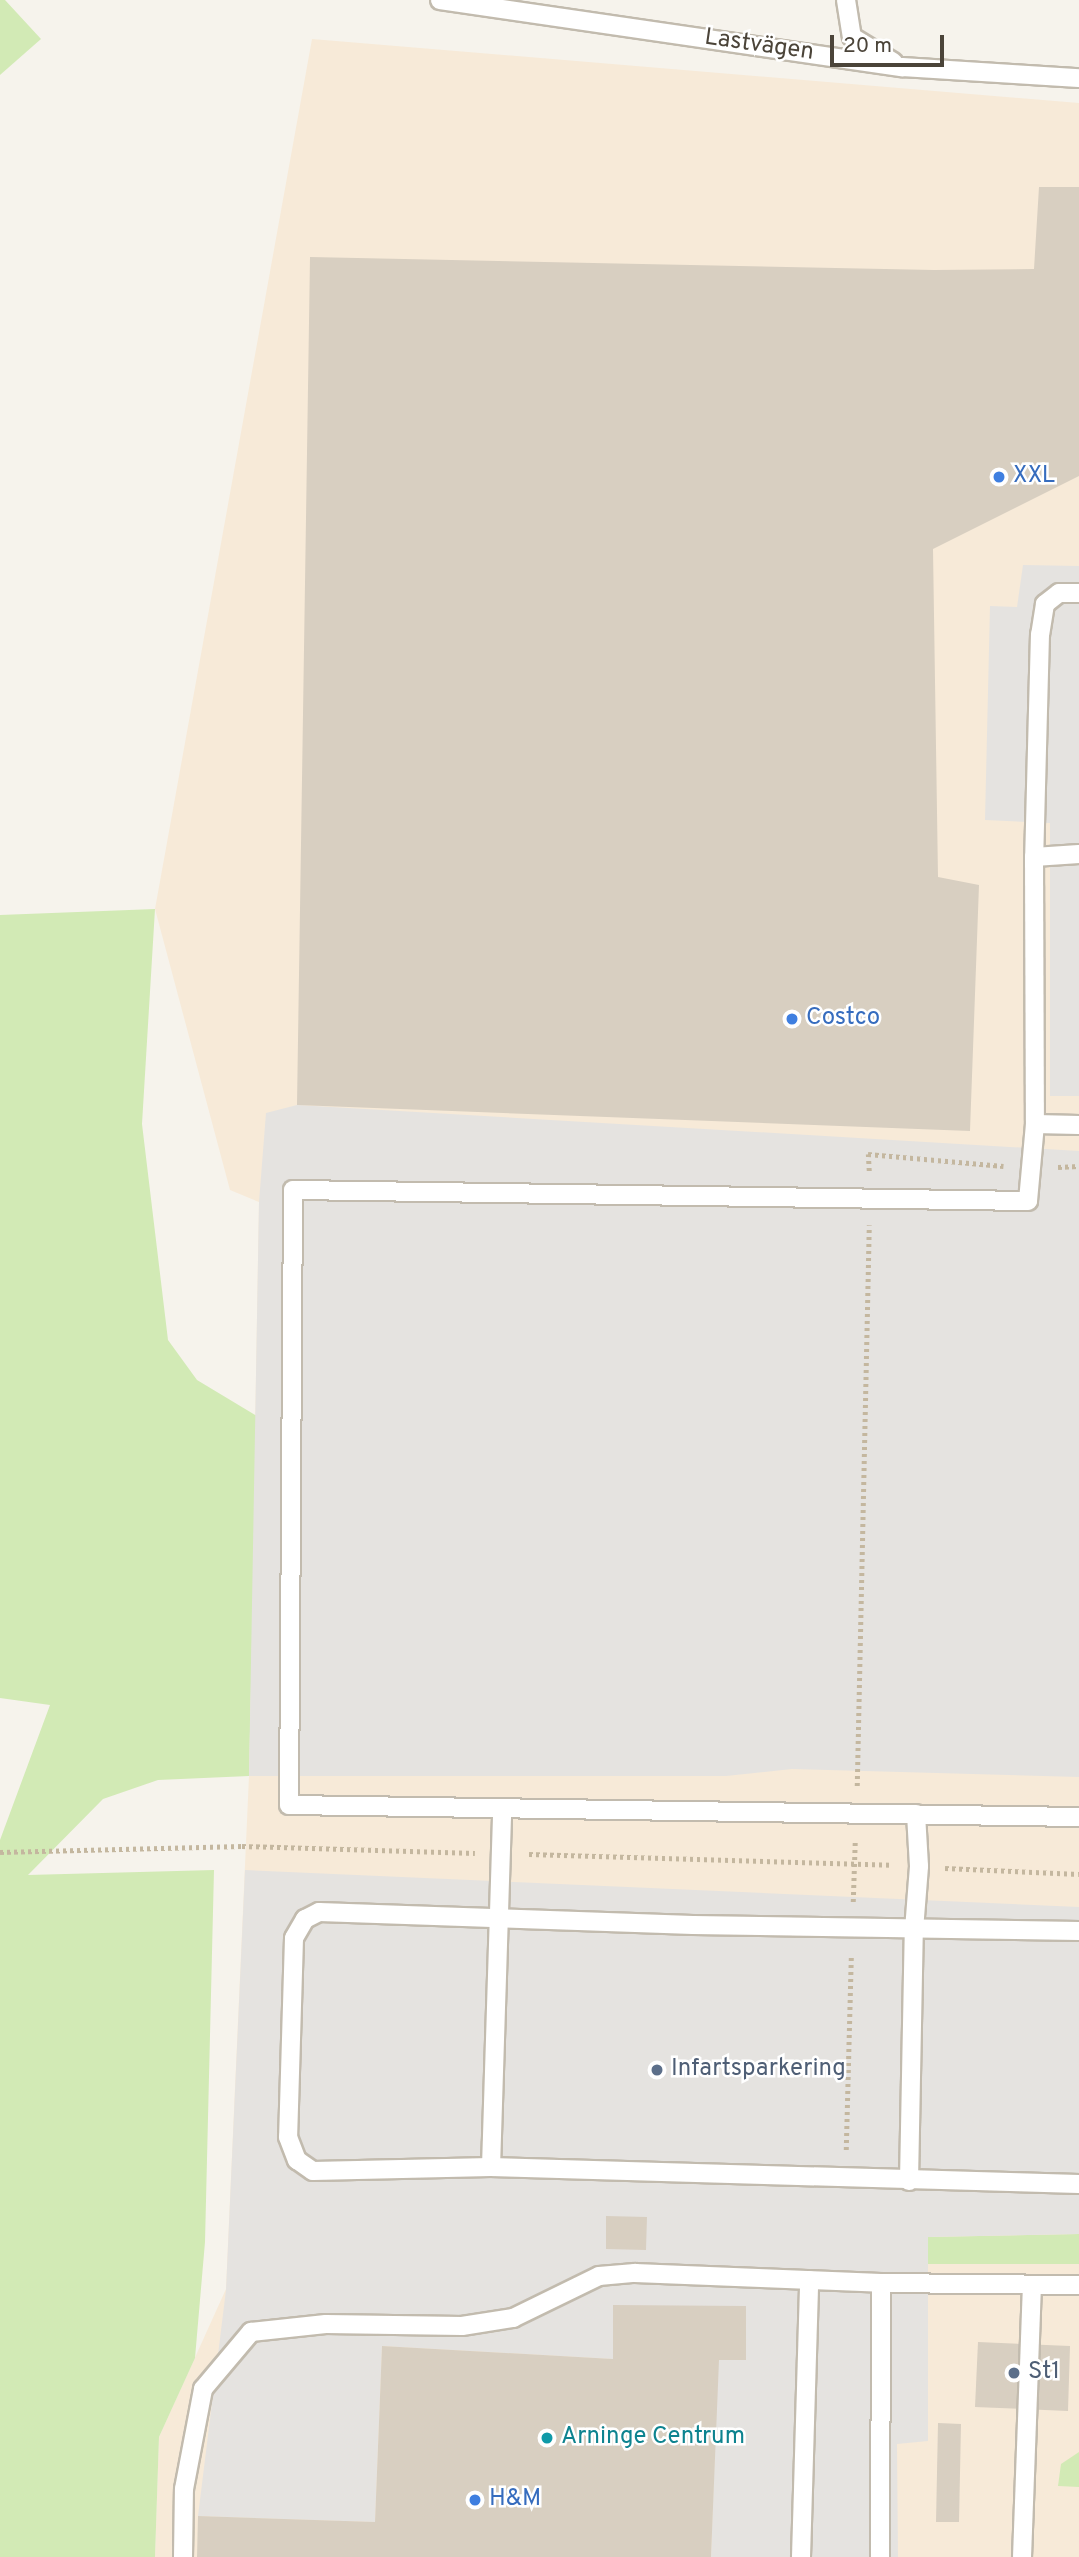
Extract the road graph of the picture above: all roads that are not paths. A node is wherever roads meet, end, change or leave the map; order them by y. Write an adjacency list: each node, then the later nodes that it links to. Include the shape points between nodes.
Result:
1 (440, 0): 3 (lane, Lastvägen)
2 (846, 0): 3 (lane, via 852,37)
3 (902, 67): 4 (lane, Lastvägen)
4 (1079, 78)
5 (1079, 593): 7 (lane, via 1059,593 1045,604 1040,634)
6 (1079, 855): 7 (lane)
7 (1034, 857): 8 (lane)
8 (1035, 1124): 9 (lane); 10 (lane, via 1028,1201 293,1190 289,1805)
9 (1079, 1125)
10 (502, 1809): 11 (lane); 13 (lane)
11 (916, 1814): 12 (lane); 14 (lane, via 919,1866)
12 (1079, 1816)
13 (499, 1917): 14 (lane); 16 (lane); 16 (lane, via 319,1912 305,1919 294,1938 288,2137 297,2160 313,2171)
14 (914, 1930): 15 (lane); 17 (lane)
15 (1079, 1931)
16 (491, 2167): 17 (lane)
17 (909, 2181): 18 (lane)
18 (1079, 2184)
19 (808, 2280): 20 (lane); 23 (lane, via 635,2273 599,2276 513,2318 462,2326 326,2324 251,2332 203,2389 184,2489); 24 (lane)
20 (881, 2283): 21 (lane); 25 (lane)
21 (1032, 2285): 22 (lane); 26 (lane)
22 (1079, 2286)
23 (183, 2557)
24 (801, 2557)
25 (880, 2557)
26 (1022, 2557)

